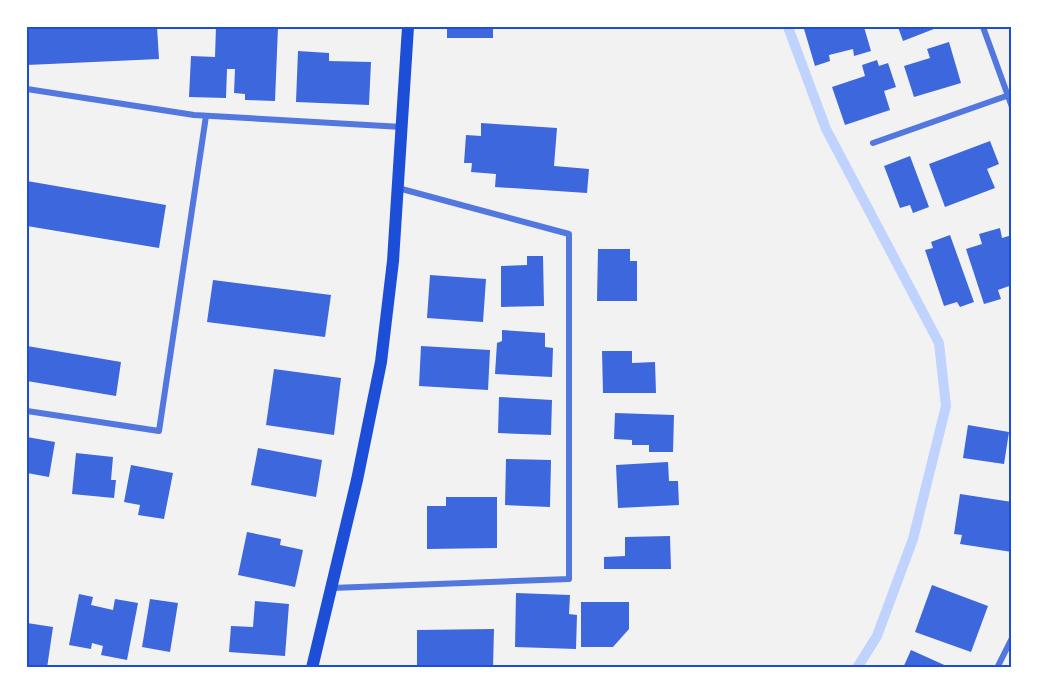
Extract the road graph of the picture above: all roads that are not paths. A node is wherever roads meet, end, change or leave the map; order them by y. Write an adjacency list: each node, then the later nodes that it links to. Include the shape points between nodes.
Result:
1 (408, 27): 7 (main road)
2 (983, 27): 4 (street)
3 (27, 89): 6 (street)
4 (1010, 95): 5 (street); 8 (street)
5 (1012, 107)
6 (206, 116): 7 (street); 10 (street, via 159,431)
7 (402, 127): 9 (main road)
8 (873, 143)
9 (398, 188): 11 (main road, via 381,362); 11 (street, via 569,234 569,579)
10 (27, 411)
11 (330, 588): 13 (main road)
12 (1012, 638): 14 (street)
13 (312, 668)
14 (997, 668)

